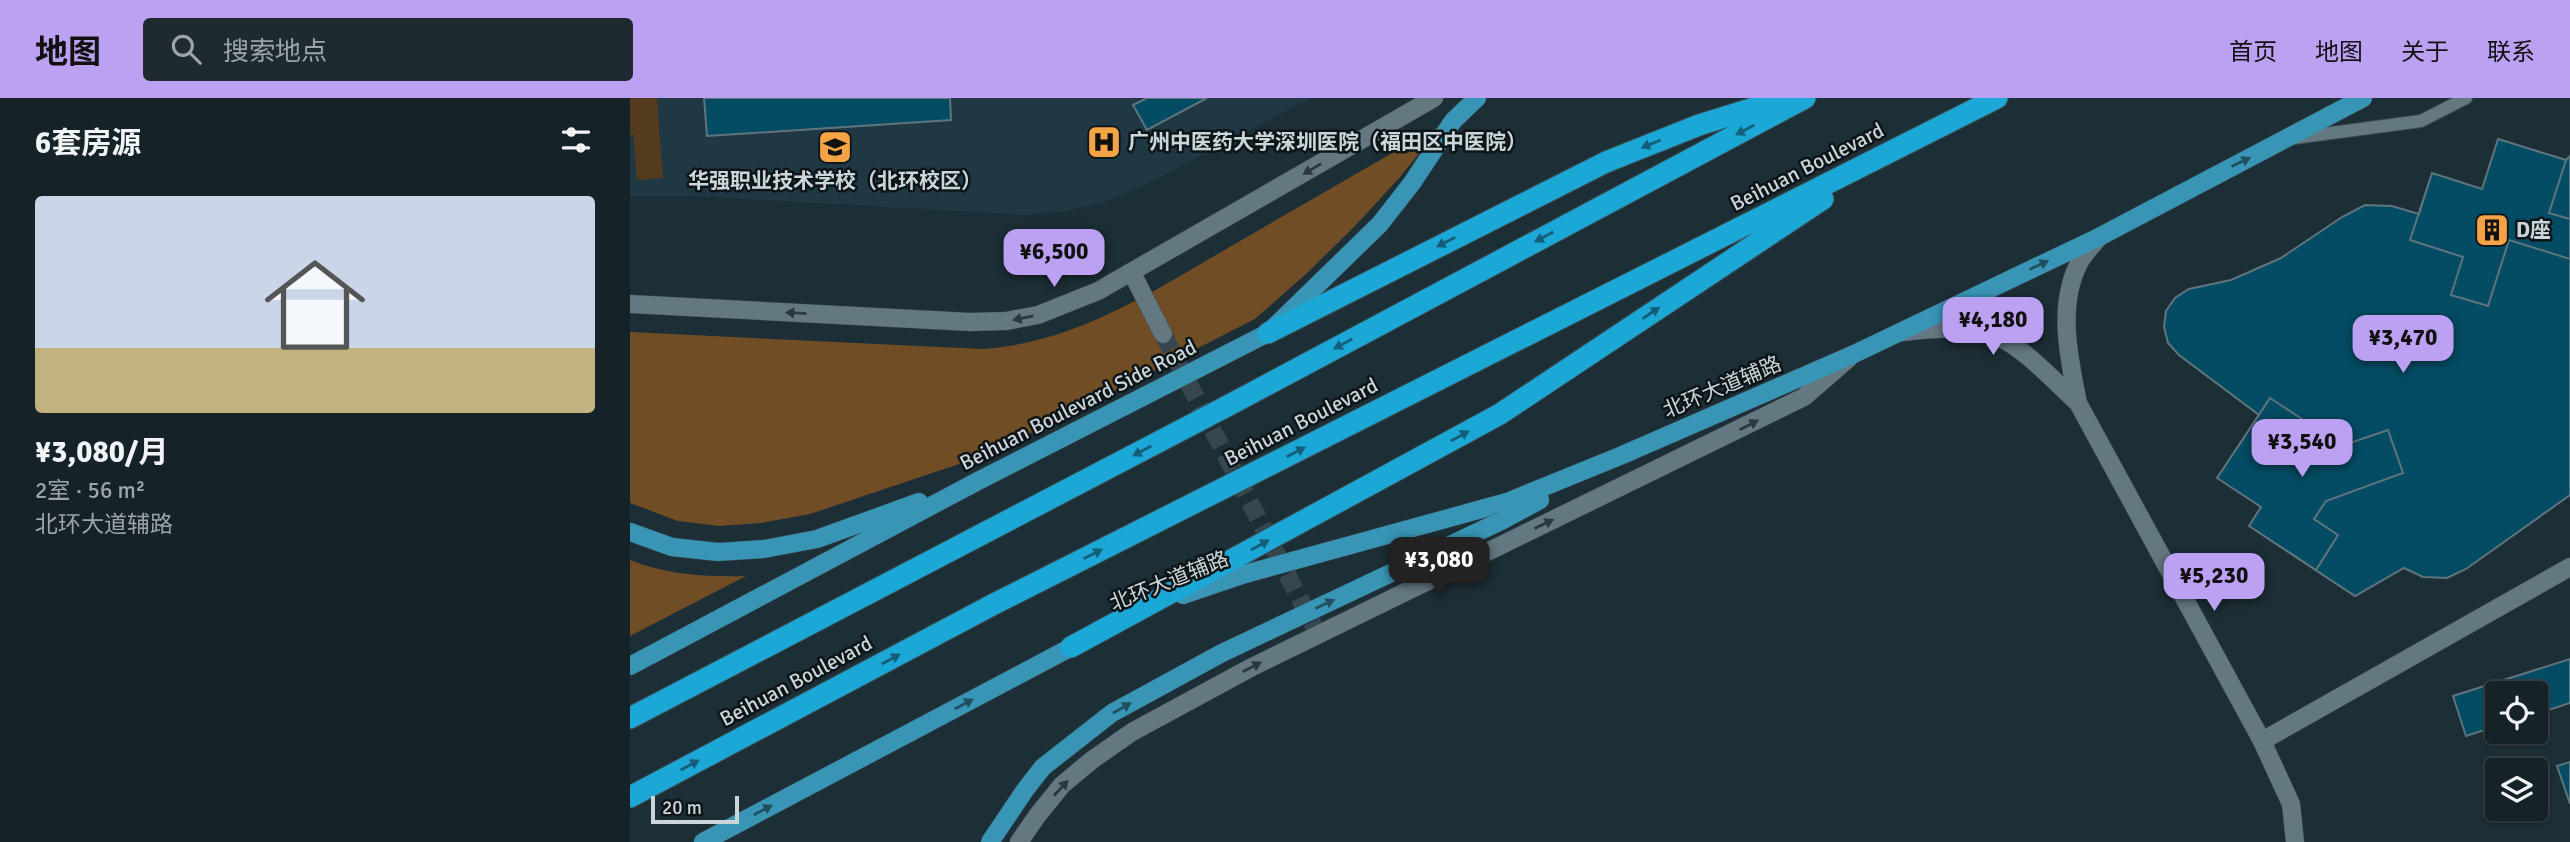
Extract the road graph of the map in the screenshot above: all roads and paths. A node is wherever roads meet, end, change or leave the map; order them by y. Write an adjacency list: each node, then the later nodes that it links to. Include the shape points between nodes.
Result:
1 (1434, 98): 11 (street, one-way to 11)
2 (1477, 98): 14 (main road, Beihuan Boulevard Side Road, via 1453,121 1380,224)
3 (1785, 98): 14 (highway, one-way to 14, via 1699,125 1606,162)
4 (1805, 98): 24 (highway, Beihuan Boulevard, one-way to 24)
5 (1997, 98): 9 (highway, Beihuan Boulevard)
6 (2363, 98): 8 (main road, 北环大道辅路)
7 (2466, 98): 8 (lane, via 2421,121)
8 (2287, 139): 10 (main road, 北环大道辅路, one-way to 8)
9 (1903, 146): 22 (highway, one-way to 9, via 1500,414); 26 (highway, Beihuan Boulevard, one-way to 9, via 994,604)
10 (2099, 236): 13 (main road, 北环大道辅路, one-way to 10); 17 (street, via 2080,260 2071,282 2066,342)
11 (1132, 273): 12 (street, one-way to 12, via 1068,304 1006,321); 15 (street)
12 (630, 304)
13 (1899, 332): 16 (main road, 北环大道辅路); 17 (street, via 1943,328 2002,339)
14 (1268, 333): 19 (main road, Beihuan Boulevard Side Road)
15 (1163, 334)
16 (1852, 355): 18 (main road, 北环大道辅路); 29 (street, one-way to 16, via 1062,785 1132,732 1252,667 1804,397)
17 (2078, 403): 25 (street)
18 (1620, 456): 22 (main road, 北环大道辅路, via 1507,502 1192,590); 28 (main road, one-way to 18, bridge, via 1043,767 1112,713 1222,653 1503,520)
19 (978, 481): 20 (main road, via 817,539 764,549 718,552 672,547); 23 (main road, Beihuan Boulevard Side Road)
20 (630, 531)
21 (2570, 567): 25 (street)
22 (1071, 647): 27 (main road, 北环大道辅路, one-way to 22)
23 (630, 666)
24 (630, 718)
25 (2262, 741): 30 (street, via 2291,804)
26 (630, 797)
27 (703, 842)
28 (990, 842)
29 (1019, 842)
30 (2295, 842)

